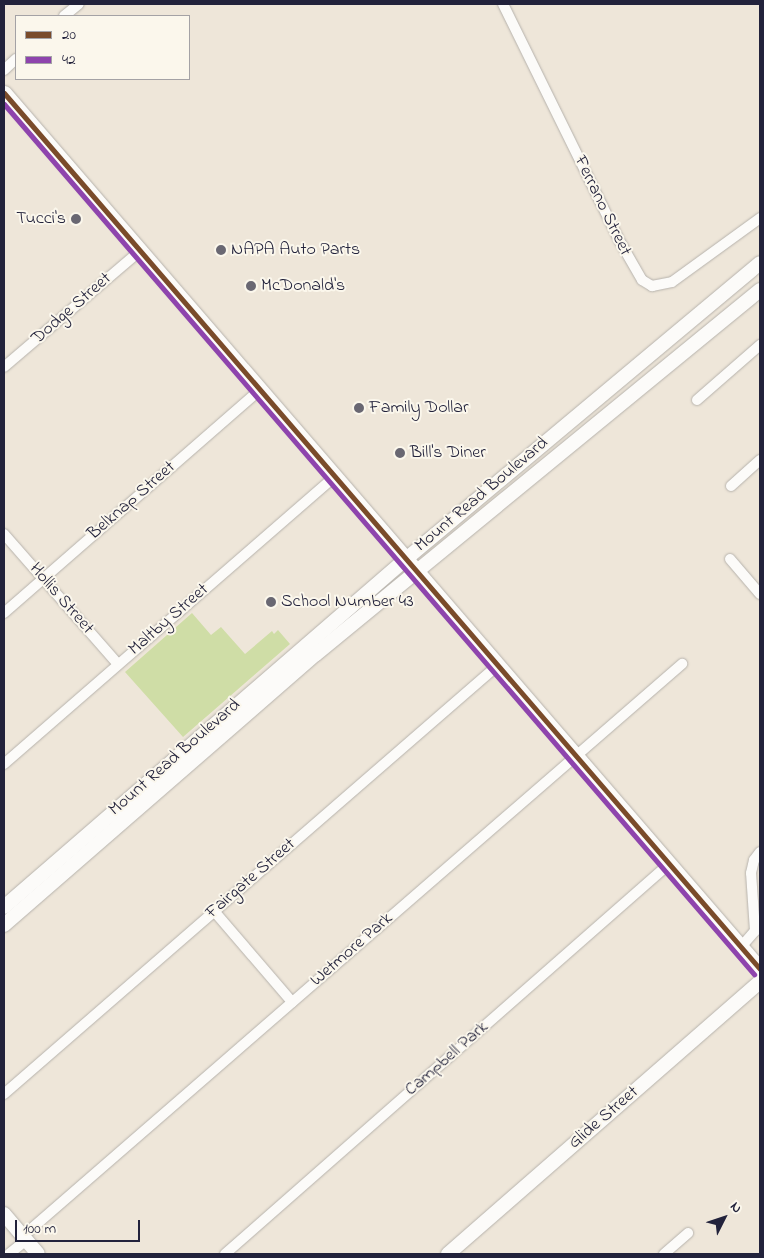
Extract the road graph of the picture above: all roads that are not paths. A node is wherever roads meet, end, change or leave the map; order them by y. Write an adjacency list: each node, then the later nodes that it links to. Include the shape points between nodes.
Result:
1 (79, 4): 3 (street)
2 (503, 4): 7 (street, Ferrano Street, via 619,240 642,280 652,286 672,282)
3 (65, 15)
4 (15, 60): 5 (street)
5 (4, 70)
6 (4, 93): 8 (main road)
7 (760, 218)
8 (140, 250): 12 (street, Dodge Street); 13 (main road)
9 (760, 263): 19 (main road, Mount Read Boulevard)
10 (760, 290): 21 (main road, Mount Read Boulevard)
11 (760, 345): 14 (street)
12 (4, 367)
13 (260, 390): 16 (main road); 22 (street, Belknap Street)
14 (697, 400)
15 (760, 460): 17 (street)
16 (335, 476): 19 (main road); 25 (street, Maltby Street)
17 (731, 486)
18 (4, 534): 22 (street, Hollis Street)
19 (406, 559): 21 (main road); 32 (main road, Mount Read Boulevard)
20 (730, 559): 23 (street)
21 (417, 572): 27 (main road); 34 (main road, Mount Read Boulevard, via 316,654)
22 (43, 579): 24 (street, Belknap Street); 25 (street, Hollis Street)
23 (760, 594)
24 (4, 613)
25 (118, 664): 29 (street, Maltby Street)
26 (682, 664): 28 (street, Wetmore Park)
27 (498, 665): 28 (main road); 33 (street, Fairgate Street)
28 (576, 756): 31 (main road); 38 (street, Wetmore Park)
29 (4, 764)
30 (760, 852): 35 (street, via 751,873 755,928)
31 (669, 864): 35 (main road); 45 (street, Campbell Park)
32 (4, 908)
33 (214, 911): 38 (street); 39 (street, Fairgate Street)
34 (4, 925)
35 (741, 947): 36 (main road)
36 (760, 969)
37 (760, 982): 46 (main road, Glide Street)
38 (292, 1002): 42 (street, Wetmore Park)
39 (4, 1094)
40 (4, 1214): 42 (main road)
41 (688, 1233): 47 (street)
42 (24, 1238): 43 (street, Wetmore Park); 44 (main road)
43 (9, 1254)
44 (38, 1254)
45 (225, 1254)
46 (448, 1254)
47 (664, 1254)

